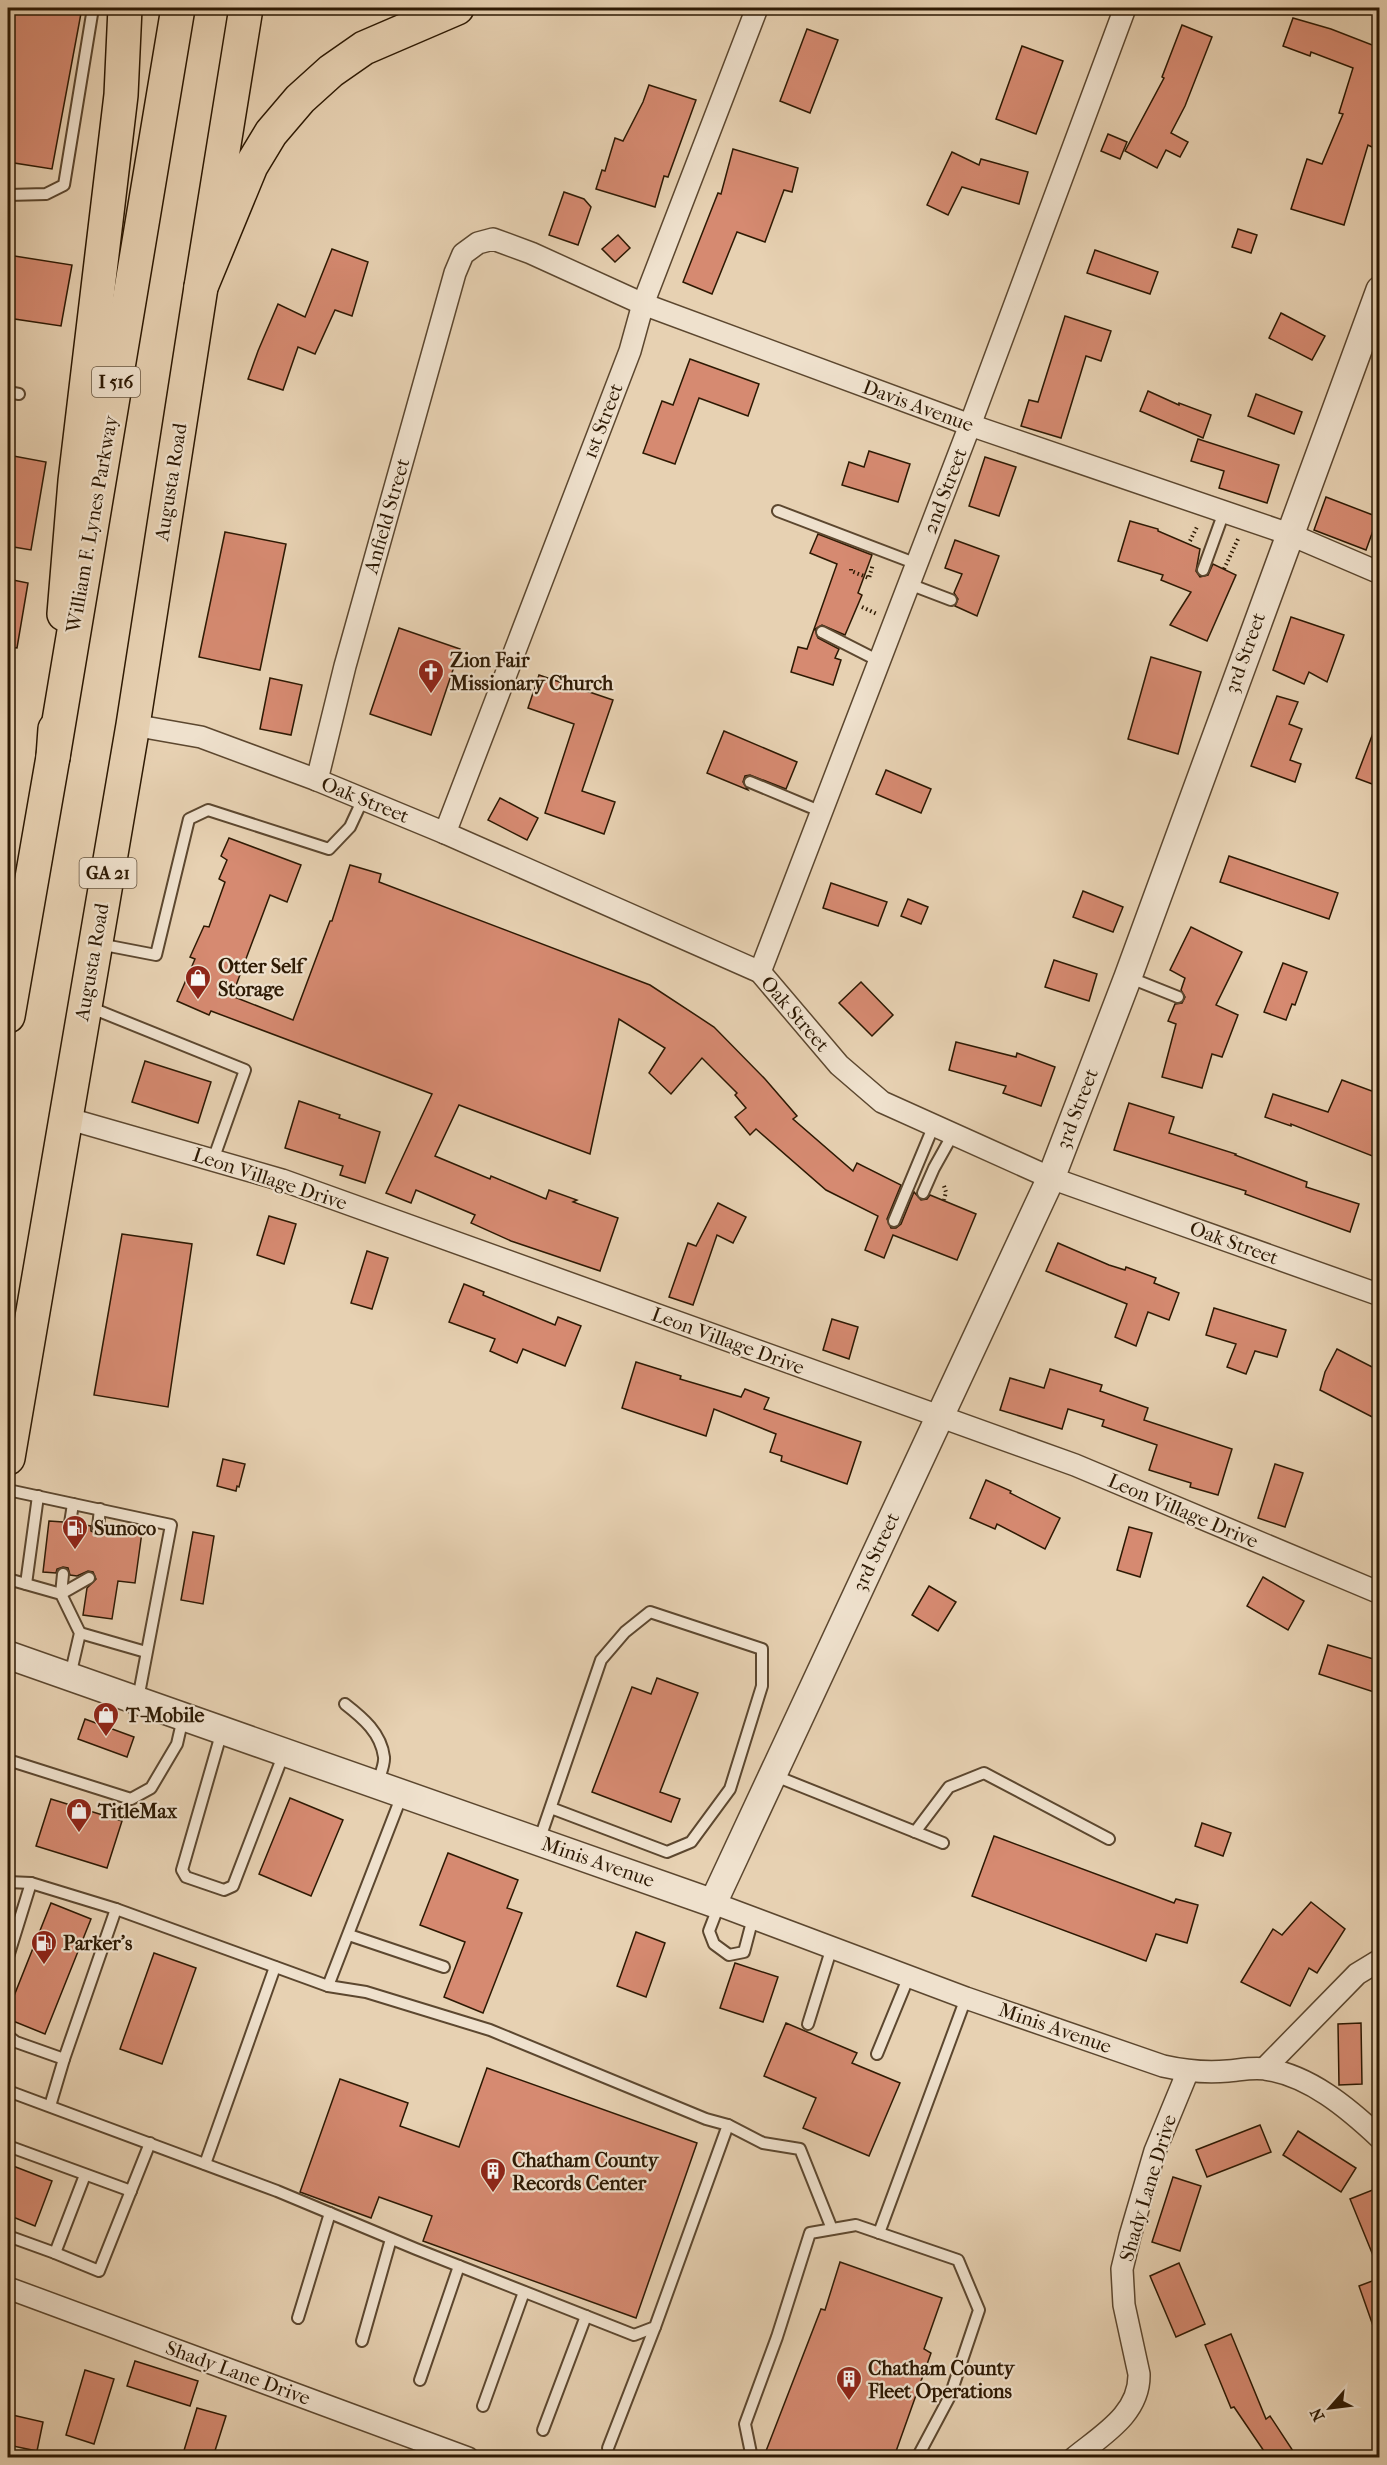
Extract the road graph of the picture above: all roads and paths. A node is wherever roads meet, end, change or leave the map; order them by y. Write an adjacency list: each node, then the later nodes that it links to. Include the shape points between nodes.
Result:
1 (93, 8): 8 (lane, via 64,185 46,194)
2 (125, 8): 28 (highway, via 121,95 75,481)
3 (178, 8): 28 (highway, William F. Lynes Parkway / I 516)
4 (246, 8): 10 (highway)
5 (457, 8): 10 (highway, via 364,48 300,99 271,133 251,166)
6 (757, 8): 12 (street, 1st Street)
7 (1125, 8): 13 (street, 2nd Street)
8 (8, 195)
9 (463, 254): 12 (street, Davis Avenue, via 478,243 493,239); 29 (street, Anfield Street, via 345,666)
10 (201, 287): 27 (highway, Augusta Road / GA 21)
11 (1380, 290): 17 (street, 3rd Street)
12 (643, 304): 13 (street, Davis Avenue); 33 (street, 1st Street, via 630,351)
13 (970, 425): 15 (street, Davis Avenue); 23 (street, 2nd Street)
14 (778, 511): 18 (lane)
15 (1224, 512): 16 (street, Davis Avenue); 21 (lane)
16 (1247, 520): 17 (street, Davis Avenue); 20 (path)
17 (1289, 534): 22 (street, Davis Avenue); 36 (street, 3rd Street)
18 (878, 549): 19 (path, via 869,578); 23 (lane)
19 (851, 569)
20 (1224, 569)
21 (1203, 570)
22 (1380, 573)
23 (913, 574): 24 (lane); 26 (street, 2nd Street)
24 (951, 600)
25 (822, 632): 26 (lane)
26 (879, 661): 32 (street, 2nd Street)
27 (133, 725): 29 (street, Oak Street, via 201,736); 34 (highway, Augusta Road / GA 21)
28 (53, 757): 39 (highway)
29 (317, 780): 31 (street, Oak Street)
30 (750, 782): 32 (lane)
31 (363, 799): 33 (street, Oak Street); 34 (lane, via 350,827 329,849 208,810 189,819 156,955)
32 (822, 812): 35 (street, 2nd Street)
33 (445, 833): 35 (street, Oak Street)
34 (96, 943): 38 (highway, Augusta Road / GA 21)
35 (760, 972): 41 (street, Oak Street, via 839,1065 882,1101)
36 (1128, 977): 37 (lane); 44 (street, 3rd Street)
37 (1178, 997)
38 (85, 1005): 40 (highway, Augusta Road / GA 21); 43 (lane, via 245,1070)
39 (8, 1016)
40 (66, 1118): 43 (street, Leon Village Drive); 49 (highway, Augusta Road / GA 21)
41 (934, 1125): 42 (street, Oak Street); 46 (lane)
42 (953, 1134): 44 (street, Oak Street); 45 (lane)
43 (213, 1160): 48 (street, Leon Village Drive, via 282,1180)
44 (1051, 1178): 47 (street, Oak Street); 48 (street, 3rd Street)
45 (923, 1193)
46 (894, 1221)
47 (1380, 1295)
48 (939, 1417): 60 (street, Leon Village Drive, via 1076,1465); 72 (street, 3rd Street)
49 (8, 1458)
50 (8, 1490): 51 (lane)
51 (38, 1496): 52 (lane); 59 (lane)
52 (73, 1504): 53 (lane); 54 (lane)
53 (100, 1509): 55 (lane); 63 (lane, via 171,1525)
54 (70, 1523)
55 (98, 1527)
56 (63, 1574): 61 (lane)
57 (89, 1578): 61 (lane)
58 (8, 1579): 59 (lane)
59 (26, 1584): 61 (lane)
60 (1380, 1593)
61 (61, 1594): 62 (lane)
62 (80, 1633): 63 (lane); 65 (lane)
63 (146, 1652): 66 (lane)
64 (8, 1655): 65 (street, Minis Avenue)
65 (69, 1677): 66 (street, Minis Avenue)
66 (137, 1701): 68 (street, Minis Avenue)
67 (345, 1704): 73 (lane, via 369,1723 378,1740 384,1759)
68 (183, 1717): 69 (street, Minis Avenue); 71 (lane, via 177,1744 151,1788 131,1799)
69 (222, 1731): 70 (street, Minis Avenue); 70 (lane, via 182,1870 186,1877 224,1890 232,1886)
70 (284, 1753): 73 (street, Minis Avenue)
71 (8, 1760)
72 (772, 1775): 76 (lane); 82 (street, 3rd Street)
73 (377, 1786): 74 (street, Minis Avenue)
74 (402, 1795): 78 (street, Minis Avenue); 85 (lane)
75 (551, 1808): 75 (lane, via 601,1660 624,1632 650,1612 762,1648 762,1686 730,1789 691,1842 667,1852); 78 (lane)
76 (915, 1832): 77 (lane, via 949,1787 984,1773); 79 (lane)
77 (1109, 1839)
78 (539, 1842): 82 (street, Minis Avenue)
79 (943, 1843)
80 (8, 1882): 81 (lane)
81 (31, 1883): 83 (lane); 87 (lane)
82 (716, 1904): 84 (street, Minis Avenue); 84 (lane, via 709,1931 714,1944 729,1955 744,1952)
83 (116, 1909): 89 (lane); 97 (lane)
84 (753, 1918): 86 (street, Minis Avenue)
85 (349, 1935): 90 (lane); 92 (lane)
86 (832, 1947): 91 (street, Minis Avenue); 94 (lane)
87 (8, 1957)
88 (1380, 1960): 98 (street, via 1357,1974)
89 (275, 1967): 92 (lane); 106 (lane)
90 (444, 1967)
91 (909, 1976): 93 (street, Minis Avenue); 96 (lane)
92 (328, 1986): 102 (lane, via 366,1992 490,2030)
93 (966, 1998): 99 (street, Minis Avenue, via 1163,2066); 111 (lane)
94 (808, 2024)
95 (8, 2036): 97 (lane)
96 (877, 2054)
97 (64, 2059): 101 (lane)
98 (1265, 2068): 99 (street, Minis Avenue); 103 (street, via 1289,2075 1326,2095)
99 (1188, 2071): 129 (street, Shady Lane Drive, via 1155,2151 1122,2269 1124,2305 1139,2374 1136,2398 1120,2420)
100 (8, 2091): 101 (lane)
101 (50, 2106): 104 (lane)
102 (728, 2125): 110 (lane, via 763,2143 800,2149); 120 (lane)
103 (1380, 2138)
104 (150, 2143): 106 (lane); 108 (lane)
105 (8, 2145): 107 (lane)
106 (205, 2164): 109 (lane)
107 (85, 2175): 108 (lane); 114 (lane)
108 (131, 2191): 114 (lane, via 99,2271)
109 (330, 2213): 113 (lane); 119 (lane)
110 (832, 2229): 111 (lane, via 856,2225); 127 (lane, via 810,2232 745,2424)
111 (879, 2233): 128 (lane, via 958,2260 979,2310 950,2396)
112 (8, 2236): 114 (lane)
113 (391, 2239): 115 (lane); 121 (lane)
114 (55, 2253)
115 (459, 2266): 117 (lane); 122 (lane)
116 (8, 2288): 126 (street, Shady Lane Drive)
117 (524, 2292): 118 (lane); 123 (lane)
118 (586, 2316): 120 (lane, via 634,2335); 124 (lane)
119 (298, 2318)
120 (655, 2327): 125 (lane)
121 (362, 2341)
122 (420, 2380)
123 (483, 2406)
124 (543, 2430)
125 (608, 2448)
126 (468, 2457)
127 (752, 2457)
128 (917, 2457)
129 (1074, 2457)

